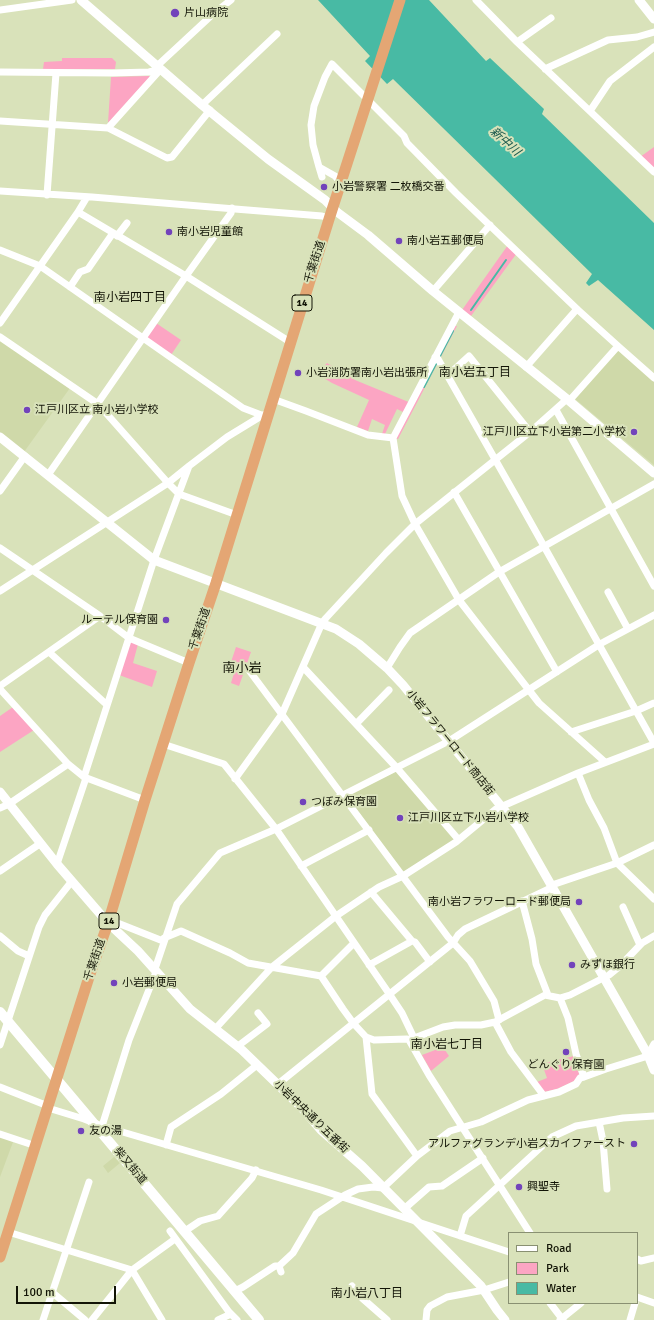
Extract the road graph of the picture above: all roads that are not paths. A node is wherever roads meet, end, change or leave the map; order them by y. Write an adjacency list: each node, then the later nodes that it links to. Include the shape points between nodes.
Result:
1 (72, 0): 7 (street)
2 (81, 0): 14 (street)
3 (231, 0): 14 (street, via 213,14)
4 (400, 0): 18 (highway, 千葉街道 / 14)
5 (476, 0): 12 (street)
6 (639, 0): 9 (street)
7 (0, 10)
8 (551, 18): 12 (street)
9 (654, 19)
10 (654, 32): 15 (street, via 637,37 608,40)
11 (277, 34): 19 (street)
12 (517, 42): 15 (street)
13 (654, 48): 20 (street, via 610,81)
14 (159, 67): 17 (street, via 149,72); 19 (street); 23 (street)
15 (545, 69): 20 (street)
16 (0, 72): 17 (street)
17 (56, 73): 22 (street)
18 (370, 95): 24 (street, via 332,64 314,106 311,125 312,145); 27 (highway, 千葉街道 / 14); 35 (street, via 407,143)
19 (206, 108): 23 (street, via 172,157 167,158); 33 (street)
20 (590, 111): 25 (street)
21 (0, 121): 22 (street)
22 (52, 125): 23 (street); 29 (street)
23 (108, 128)
24 (319, 167): 26 (street); 27 (street, via 335,176)
25 (654, 172)
26 (322, 177)
27 (341, 183): 33 (highway, 千葉街道 / 14)
28 (0, 191): 29 (street)
29 (47, 194): 30 (street)
30 (87, 197): 31 (street); 32 (street)
31 (232, 208): 33 (street, via 322,216); 39 (street)
32 (78, 212): 36 (street); 38 (street)
33 (331, 213): 41 (street, via 368,235); 47 (highway, 千葉街道 / 14)
34 (127, 223): 36 (street)
35 (490, 225): 41 (street); 42 (street)
36 (115, 234): 39 (street); 40 (street, via 88,269 80,272)
37 (0, 250): 38 (street)
38 (40, 266): 40 (street); 44 (street)
39 (186, 276): 46 (street); 47 (street)
40 (70, 287): 46 (street)
41 (434, 291): 43 (street)
42 (577, 309): 48 (street); 50 (street)
43 (459, 312): 49 (street); 50 (street)
44 (0, 323)
45 (0, 336): 55 (street)
46 (143, 338): 55 (street); 57 (street, via 243,408)
47 (290, 342): 53 (highway, 千葉街道 / 14)
48 (618, 346): 52 (street); 54 (street)
49 (435, 357): 51 (street); 60 (street)
50 (526, 367): 54 (street)
51 (447, 376): 58 (street, via 469,356); 62 (street)
52 (654, 378)
53 (273, 400): 57 (highway, 千葉街道 / 14); 60 (street, via 306,410 368,435)
54 (568, 400): 56 (street); 64 (street)
55 (98, 404): 65 (street); 66 (street)
56 (556, 410): 58 (street); 71 (street)
57 (265, 416): 63 (street, via 227,437); 72 (highway, 千葉街道 / 14)
58 (530, 432): 62 (street)
59 (0, 436): 61 (street, 小岩フラワーロード商店街)
60 (393, 438): 74 (street, via 402,496)
61 (25, 456): 65 (street, 小岩フラワーロード商店街); 68 (street)
62 (494, 460): 69 (street); 75 (street)
63 (189, 466): 66 (street); 70 (street)
64 (654, 473)
65 (48, 475): 73 (street, 小岩フラワーロード商店街)
66 (168, 482): 70 (street); 73 (street)
67 (654, 484): 71 (street)
68 (0, 491)
69 (454, 492): 74 (street); 79 (street)
70 (180, 494): 72 (street); 77 (street)
71 (610, 509): 75 (street); 81 (street)
72 (237, 515): 80 (highway, 千葉街道 / 14)
73 (107, 522): 77 (street, 小岩フラワーロード商店街); 78 (street)
74 (415, 524): 84 (street); 87 (street)
75 (544, 547): 79 (street); 90 (street)
76 (0, 548): 78 (street)
77 (154, 560): 80 (street, 小岩フラワーロード商店街); 89 (street)
78 (33, 570): 82 (street); 86 (street)
79 (499, 572): 84 (street); 96 (street)
80 (216, 583): 87 (street, 小岩フラワーロード商店街); 92 (highway, 千葉街道 / 14)
81 (654, 586)
82 (0, 591)
83 (608, 592): 88 (street)
84 (459, 600): 94 (street, via 410,633); 99 (street)
85 (654, 615): 88 (street)
86 (100, 616): 89 (street); 91 (street)
87 (322, 623): 93 (street); 94 (street, 小岩フラワーロード商店街, via 347,635)
88 (628, 629): 90 (street)
89 (129, 638): 92 (street); 101 (street)
90 (600, 644): 96 (street); 102 (street)
91 (49, 652): 97 (street); 101 (street)
92 (189, 663): 108 (highway, 千葉街道 / 14)
93 (303, 667): 103 (street); 104 (street)
94 (387, 668): 106 (street, 小岩フラワーロード商店街)
95 (248, 669): 103 (street)
96 (556, 672): 99 (street)
97 (0, 687): 110 (street)
98 (389, 690): 104 (street)
99 (529, 690): 105 (street, via 539,703); 106 (street)
100 (654, 703): 102 (street)
101 (106, 704): 113 (street)
102 (636, 711): 105 (street); 107 (street)
103 (282, 714): 114 (street); 116 (street)
104 (356, 724): 111 (street)
105 (571, 732): 109 (street)
106 (448, 741): 111 (street); 119 (street, 小岩フラワーロード商店街)
107 (654, 743): 109 (street)
108 (163, 744): 114 (street, via 220,762); 117 (highway, 千葉街道 / 14)
109 (605, 762): 112 (street)
110 (68, 764): 113 (street); 118 (street)
111 (397, 768): 116 (street); 123 (street)
112 (578, 773): 119 (street); 126 (street)
113 (85, 778): 117 (street); 127 (street)
114 (235, 779): 121 (street)
115 (0, 792): 118 (street, 小岩中央通り五番街)
116 (343, 796): 121 (street); 122 (street)
117 (145, 800): 138 (highway, 千葉街道 / 14)
118 (9, 804): 120 (street); 124 (street, 小岩中央通り五番街)
119 (502, 806): 123 (street); 132 (street, 小岩フラワーロード商店街, via 518,827)
120 (0, 808)
121 (276, 829): 128 (street); 141 (street, via 220,853 179,900)
122 (369, 830): 128 (street); 130 (street)
123 (458, 839): 130 (street)
124 (41, 843): 127 (street, 小岩中央通り五番街); 129 (street)
125 (654, 845): 126 (street)
126 (617, 863): 132 (street); 134 (street)
127 (58, 864): 131 (street, 小岩中央通り五番街)
128 (301, 866): 137 (street)
129 (0, 871)
130 (403, 876): 133 (street); 143 (street)
131 (72, 881): 138 (street, 小岩中央通り五番街); 146 (street, via 38,926)
132 (552, 886): 135 (street); 152 (street, 小岩フラワーロード商店街)
133 (371, 892): 137 (street); 142 (street)
134 (654, 899)
135 (522, 901): 143 (street, via 465,929); 154 (street, via 536,964)
136 (623, 907): 145 (street)
137 (336, 916): 144 (street); 149 (street)
138 (108, 923): 141 (street, via 115,922); 150 (street, 小岩中央通り五番街); 171 (highway, 千葉街道 / 14)
139 (0, 936): 146 (street, via 18,951)
140 (654, 936): 145 (street)
141 (164, 939): 149 (street, via 181,931 248,963); 150 (street)
142 (412, 941): 147 (street); 148 (street)
143 (453, 943): 147 (street); 159 (street, via 470,961 489,992 494,1001)
144 (354, 944): 148 (street); 151 (street)
145 (640, 945): 152 (street)
146 (29, 956): 158 (street)
147 (430, 962): 153 (street)
148 (369, 964): 153 (street)
149 (272, 968): 151 (street); 161 (street)
150 (156, 971): 161 (street, 小岩中央通り五番街, via 190,1009); 178 (street)
151 (321, 976): 160 (street)
152 (605, 978): 155 (street); 167 (street, 小岩フラワーロード商店街)
153 (390, 995): 160 (street); 163 (street, via 402,1013)
154 (548, 995): 155 (street); 159 (street)
155 (560, 998): 170 (street)
156 (0, 1012): 158 (main road, 柴又街道)
157 (258, 1013): 166 (street, via 267,1024)
158 (7, 1021): 164 (street); 171 (main road, 柴又街道)
159 (497, 1021): 163 (street, via 481,1025 443,1027); 174 (street, via 511,1052)
160 (354, 1024): 162 (street); 172 (street)
161 (216, 1028): 166 (street, 小岩中央通り五番街)
162 (366, 1037): 163 (street, via 374,1040); 183 (street, via 372,1094)
163 (412, 1039): 179 (street, via 429,1075)
164 (0, 1044)
165 (654, 1044): 167 (street)
166 (238, 1046): 168 (street, 小岩中央通り五番街)
167 (651, 1055): 169 (street, 小岩フラワーロード商店街); 170 (street)
168 (257, 1065): 172 (street, 小岩中央通り五番街); 181 (street, via 221,1094 171,1127)
169 (654, 1070)
170 (584, 1077): 174 (street, via 568,1088)
171 (57, 1080): 175 (highway, 千葉街道 / 14); 178 (main road, 柴又街道)
172 (278, 1084): 188 (street, 小岩中央通り五番街, via 321,1130)
173 (0, 1087): 175 (street)
174 (544, 1096): 179 (street, via 528,1100 481,1122)
175 (48, 1107): 178 (street); 182 (highway, 千葉街道 / 14)
176 (654, 1116): 177 (street)
177 (599, 1122): 187 (street, via 576,1126 552,1137); 189 (street)
178 (97, 1124): 181 (street); 194 (main road, 柴又街道)
179 (462, 1127): 183 (street, via 450,1131); 184 (street)
180 (0, 1134): 182 (street)
181 (166, 1144): 185 (street)
182 (36, 1146): 195 (highway, 千葉街道 / 14)
183 (417, 1156): 188 (street)
184 (483, 1158): 187 (street); 191 (street, via 442,1186 428,1187)
185 (256, 1170): 190 (street); 194 (street, via 252,1178 218,1216 200,1221)
186 (89, 1182): 199 (street)
187 (500, 1186): 196 (street); 197 (street, via 466,1216)
188 (383, 1188): 190 (street, via 358,1189); 191 (street, 小岩中央通り五番街)
189 (607, 1189)
190 (340, 1198): 192 (street); 208 (street, via 316,1214 293,1253 280,1269 276,1266)
191 (404, 1209): 192 (street, 小岩中央通り五番街)
192 (416, 1222): 197 (street); 207 (street, 小岩中央通り五番街)
193 (170, 1231): 198 (street)
194 (185, 1231): 208 (main road, 柴又街道)
195 (8, 1232): 199 (street); 201 (highway, 千葉街道 / 14)
196 (529, 1232)
197 (460, 1236): 200 (street)
198 (175, 1239): 204 (street); 215 (street)
199 (66, 1249): 204 (street); 209 (street)
200 (508, 1252)
201 (0, 1255)
202 (654, 1258): 203 (street)
203 (638, 1260)
204 (132, 1270): 219 (street); 220 (street)
205 (508, 1282): 207 (street)
206 (352, 1286): 224 (street)
207 (484, 1290): 225 (street, via 447,1297 430,1306 425,1316); 226 (street, 小岩中央通り五番街)
208 (235, 1291): 223 (main road, 柴又街道)
209 (52, 1293): 217 (street); 218 (street)
210 (638, 1297): 211 (street)
211 (654, 1303)
212 (551, 1304): 216 (street)
213 (581, 1304): 216 (street)
214 (635, 1304): 227 (street)
215 (231, 1314): 221 (street); 222 (street)
216 (562, 1319)
217 (43, 1320)
218 (85, 1320)
219 (92, 1320)
220 (162, 1320)
221 (218, 1320)
222 (237, 1320)
223 (259, 1320)
224 (387, 1320)
225 (426, 1320)
226 (505, 1320)
227 (630, 1320)

